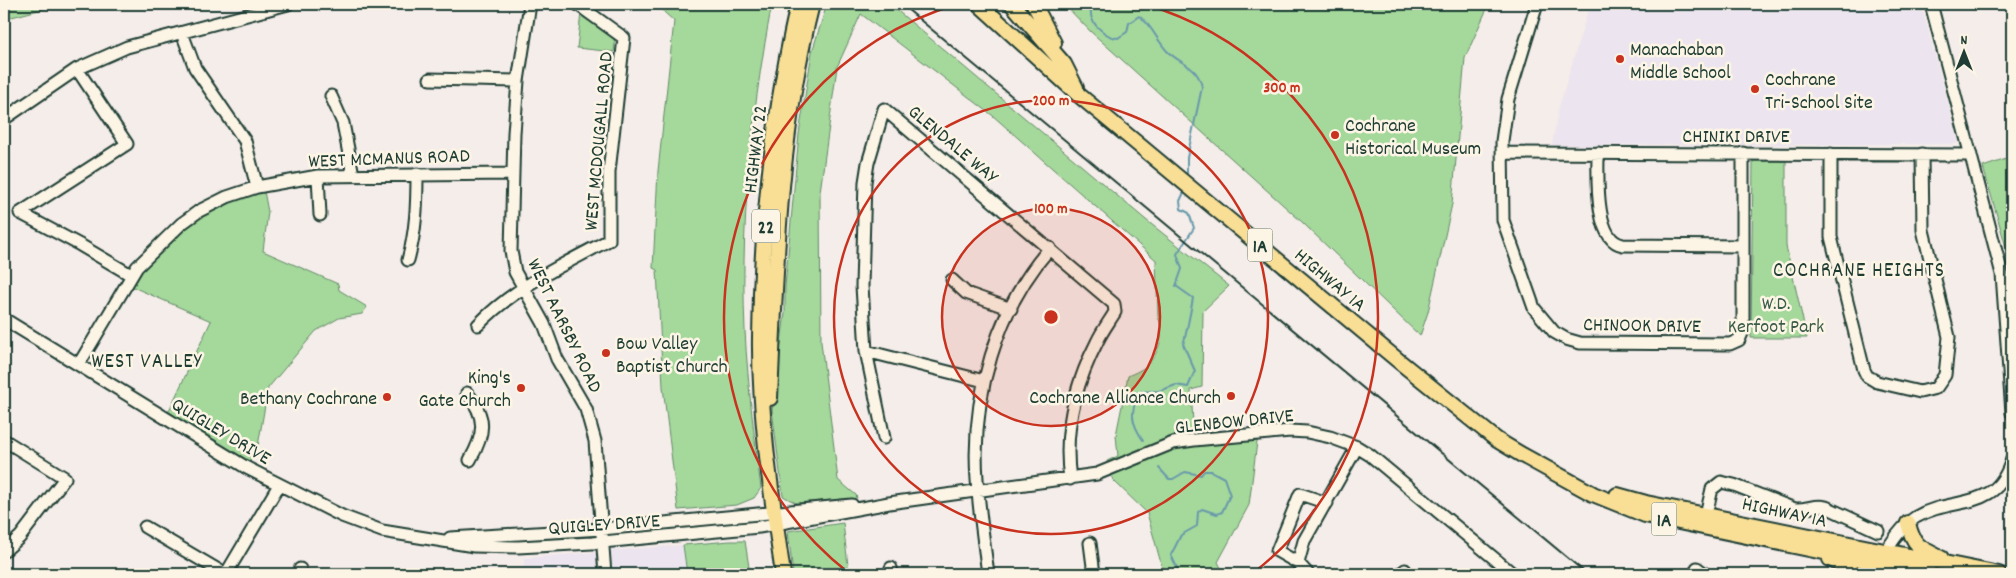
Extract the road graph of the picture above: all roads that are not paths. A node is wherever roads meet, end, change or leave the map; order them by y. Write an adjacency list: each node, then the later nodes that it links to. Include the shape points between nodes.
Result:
1 (288, 4): 11 (street)
2 (530, 4): 15 (street, WEST AARSBY ROAD)
3 (577, 4): 36 (street, WEST MCDOUGALL ROAD, via 624,38 609,172 609,240)
4 (798, 4): 48 (main road, HIGHWAY 22 / 22, via 782,91 763,262 760,371)
5 (812, 4): 48 (main road, HIGHWAY 22 / 22, via 800,61 779,216)
6 (979, 4): 17 (main road, HIGHWAY 1A / 1A)
7 (1012, 4): 12 (main road, HIGHWAY 1A / 1A)
8 (1034, 4): 12 (main road)
9 (1537, 4): 19 (street, CHINOOK DRIVE, via 1508,99)
10 (1931, 4): 24 (street)
11 (182, 33): 13 (street, via 127,47); 29 (street, via 195,68 245,141)
12 (1064, 64): 17 (main road, HIGHWAY 1A / 1A)
13 (77, 69): 18 (street); 34 (street, via 128,144 20,213)
14 (430, 79): 15 (street)
15 (518, 81): 26 (street, WEST AARSBY ROAD)
16 (331, 96): 27 (street, via 343,123)
17 (1080, 96): 56 (main road, HIGHWAY 1A / 1A, via 1497,440 1593,494 1645,515)
18 (6, 113)
19 (1502, 153): 20 (street, CHINIKI DRIVE); 31 (street, CHINOOK DRIVE, via 1502,214 1506,234 1534,308 1549,328 1566,339 1589,344 1737,342 1743,331)
20 (1598, 153): 21 (street, CHINIKI DRIVE); 31 (street, via 1598,204 1614,243)
21 (1743, 153): 22 (street, CHINIKI DRIVE); 31 (street, CHINOOK DRIVE)
22 (1831, 154): 23 (street, CHINIKI DRIVE); 23 (street, via 1831,237 1865,373 1877,382 1924,392 1936,388 1944,378 1949,342 1922,225)
23 (1922, 154): 24 (street, CHINIKI DRIVE)
24 (1971, 155): 44 (street, via 2002,274)
25 (418, 174): 26 (street, WEST MCMANUS ROAD); 27 (street, WEST MCMANUS ROAD); 33 (street, via 414,238)
26 (512, 174): 36 (street, WEST AARSBY ROAD, via 511,251 515,272)
27 (353, 175): 28 (street, WEST MCMANUS ROAD)
28 (318, 176): 29 (street, WEST MCMANUS ROAD); 30 (street)
29 (257, 187): 34 (street, WEST MCMANUS ROAD, via 227,197 199,212 162,241)
30 (320, 215)
31 (1743, 246)
32 (1050, 248): 37 (street, via 1032,271); 40 (street, GLENDALE WAY, via 884,109 865,182 862,286); 51 (street, GLENDALE WAY, via 1115,306 1114,314 1087,362 1075,398 1068,443)
33 (408, 260)
34 (131, 275): 41 (street, WEST MCMANUS ROAD)
35 (952, 280): 37 (street, via 966,293)
36 (526, 289): 39 (street, via 494,308); 59 (street, WEST AARSBY ROAD, via 557,359 586,409 595,441)
37 (1011, 309): 42 (street, via 994,347)
38 (4, 319): 41 (street, QUIGLEY DRIVE)
39 (478, 325)
40 (866, 351): 42 (street); 45 (street)
41 (79, 364): 52 (street, QUIGLEY DRIVE)
42 (984, 381): 53 (street, via 977,430)
43 (467, 393): 50 (street, via 477,405 482,429)
44 (2012, 413)
45 (884, 438)
46 (4, 440): 65 (street, via 65,478 20,537)
47 (1357, 447): 51 (street, GLENBOW DRIVE, via 1330,437 1290,431 1194,440 1173,443 1097,474); 54 (street); 75 (street, GLENBOW DRIVE)
48 (768, 451): 55 (main road, HIGHWAY 22 / 22)
49 (2012, 459): 57 (street, via 2001,481 1986,495 1971,502 1924,513)
50 (470, 460)
51 (1070, 479): 53 (street, GLENBOW DRIVE)
52 (279, 485): 61 (street, QUIGLEY DRIVE, via 342,516 382,531); 69 (street)
53 (978, 492): 55 (street, GLENBOW DRIVE); 72 (street)
54 (1327, 503): 66 (street, via 1304,541); 66 (street, via 1300,494 1277,551)
55 (774, 518): 59 (street, QUIGLEY DRIVE); 62 (street, QUIGLEY DRIVE); 71 (main road, HIGHWAY 22 / 22)
56 (1704, 521): 60 (street, via 1712,489 1727,482 1795,509 1818,505 1826,507); 64 (main road, HIGHWAY 1A / 1A); 67 (main road, HIGHWAY 1A / 1A)
57 (1908, 523): 67 (street); 68 (main road, via 1918,546)
58 (145, 527): 69 (street)
59 (602, 530): 61 (street, QUIGLEY DRIVE, via 472,535); 62 (street, WEST AARSBY ROAD)
60 (1878, 531)
61 (436, 540): 62 (street, QUIGLEY DRIVE, via 503,547)
62 (603, 542): 70 (street, WEST AARSBY ROAD)
63 (1090, 544): 73 (street)
64 (1811, 550): 67 (main road, HIGHWAY 1A / 1A); 76 (main road)
65 (4, 551)
66 (1298, 563): 74 (street)
67 (1879, 564): 68 (main road, HIGHWAY 1A / 1A); 77 (main road, HIGHWAY 1A / 1A)
68 (1962, 567): 78 (main road, HIGHWAY 1A / 1A)
69 (225, 574)
70 (605, 574)
71 (783, 574)
72 (988, 574)
73 (1094, 574)
74 (1308, 574)
75 (1513, 574)
76 (1855, 574)
77 (1930, 574)
78 (1998, 574)

